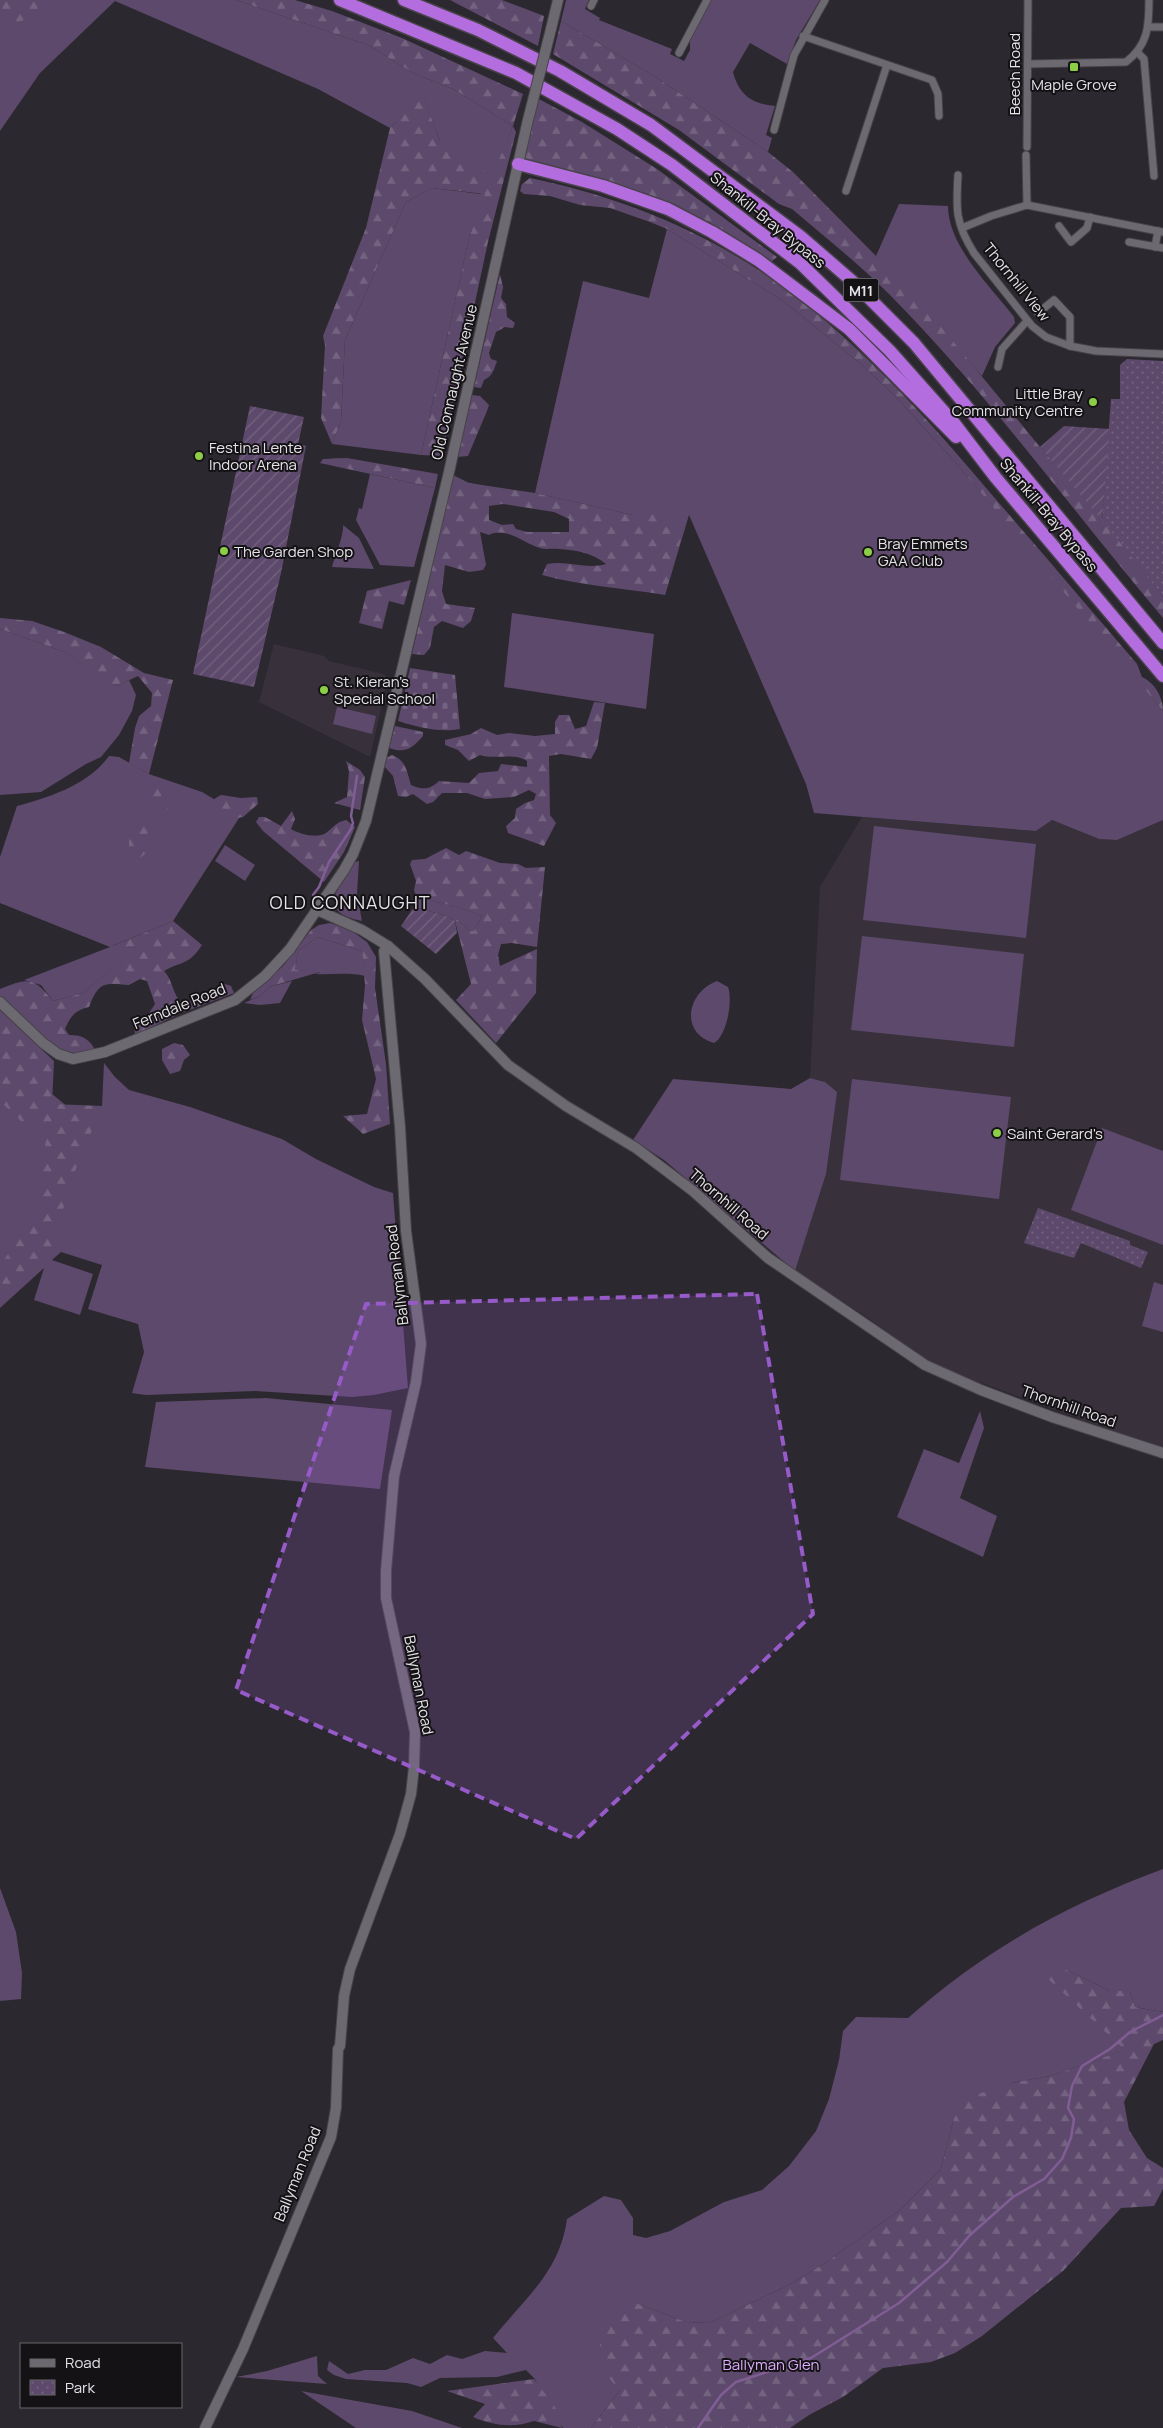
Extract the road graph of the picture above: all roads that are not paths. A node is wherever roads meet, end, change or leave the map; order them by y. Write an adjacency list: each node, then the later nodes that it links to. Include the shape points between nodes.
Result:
1 (340, 0): 35 (highway, Shankill-Bray Bypass / M11, via 516,73 617,129 672,165 800,263 890,351 954,422)
2 (404, 0): 11 (highway, Shankill-Bray Bypass / M11)
3 (426, 0): 11 (highway)
4 (558, 0): 19 (street, Old Connaught Avenue, bridge)
5 (707, 0): 13 (street)
6 (825, 0): 12 (street)
7 (1028, 0): 15 (street, Beech Road)
8 (1149, 0): 9 (street)
9 (1149, 27): 10 (street); 14 (street)
10 (1163, 27)
11 (478, 30): 36 (highway, Shankill-Bray Bypass / M11, via 560,71 651,125 762,206 852,281 955,390)
12 (803, 36): 16 (street); 18 (street, via 794,55)
13 (679, 53)
14 (1138, 53): 15 (street, via 1126,62); 21 (street, via 1144,59)
15 (1028, 64): 23 (street, Beech Road)
16 (887, 65): 17 (street, via 932,80 938,94); 22 (street)
17 (940, 116)
18 (774, 130)
19 (518, 164): 35 (highway, via 603,186 668,209 758,260 849,329); 38 (street, Old Connaught Avenue, via 449,472)
20 (958, 175): 26 (street, Thornhill View, via 956,214)
21 (1154, 176)
22 (846, 191)
23 (1027, 205): 24 (street); 26 (street)
24 (1090, 217): 25 (street, via 1085,231 1071,242); 27 (street)
25 (1058, 226)
26 (962, 228): 31 (street, Thornhill View, via 974,253)
27 (1161, 232): 29 (street)
28 (1129, 242): 29 (street)
29 (1159, 247)
30 (1038, 313): 32 (street, Thornhill View, via 1054,300 1070,317)
31 (1027, 321): 32 (street, Thornhill View, via 1046,337); 34 (street, via 1002,349)
32 (1070, 346): 33 (street, via 1096,351)
33 (1163, 354)
34 (998, 366)
35 (996, 478): 37 (highway, Shankill-Bray Bypass / M11)
36 (1163, 642)
37 (1163, 676)
38 (377, 770): 39 (street, Ferndale Road, via 366,821 353,854)
39 (317, 910): 40 (street, Thornhill Road, via 362,930); 41 (street, Ferndale Road, via 290,949 246,993 213,1010 184,1018 89,1056 74,1059 58,1054)
40 (388, 946): 42 (street, Thornhill Road, via 425,979 508,1065 566,1106 636,1148 693,1191 768,1258 925,1365 1052,1417); 43 (street, Ballyman Road, via 384,951 406,1231 421,1344 394,1476 386,1577 386,1598 415,1732 412,1794 350,1969 344,1996 336,2108 330,2137 243,2349)
41 (0, 1002)
42 (1163, 1454)
43 (205, 2428)

